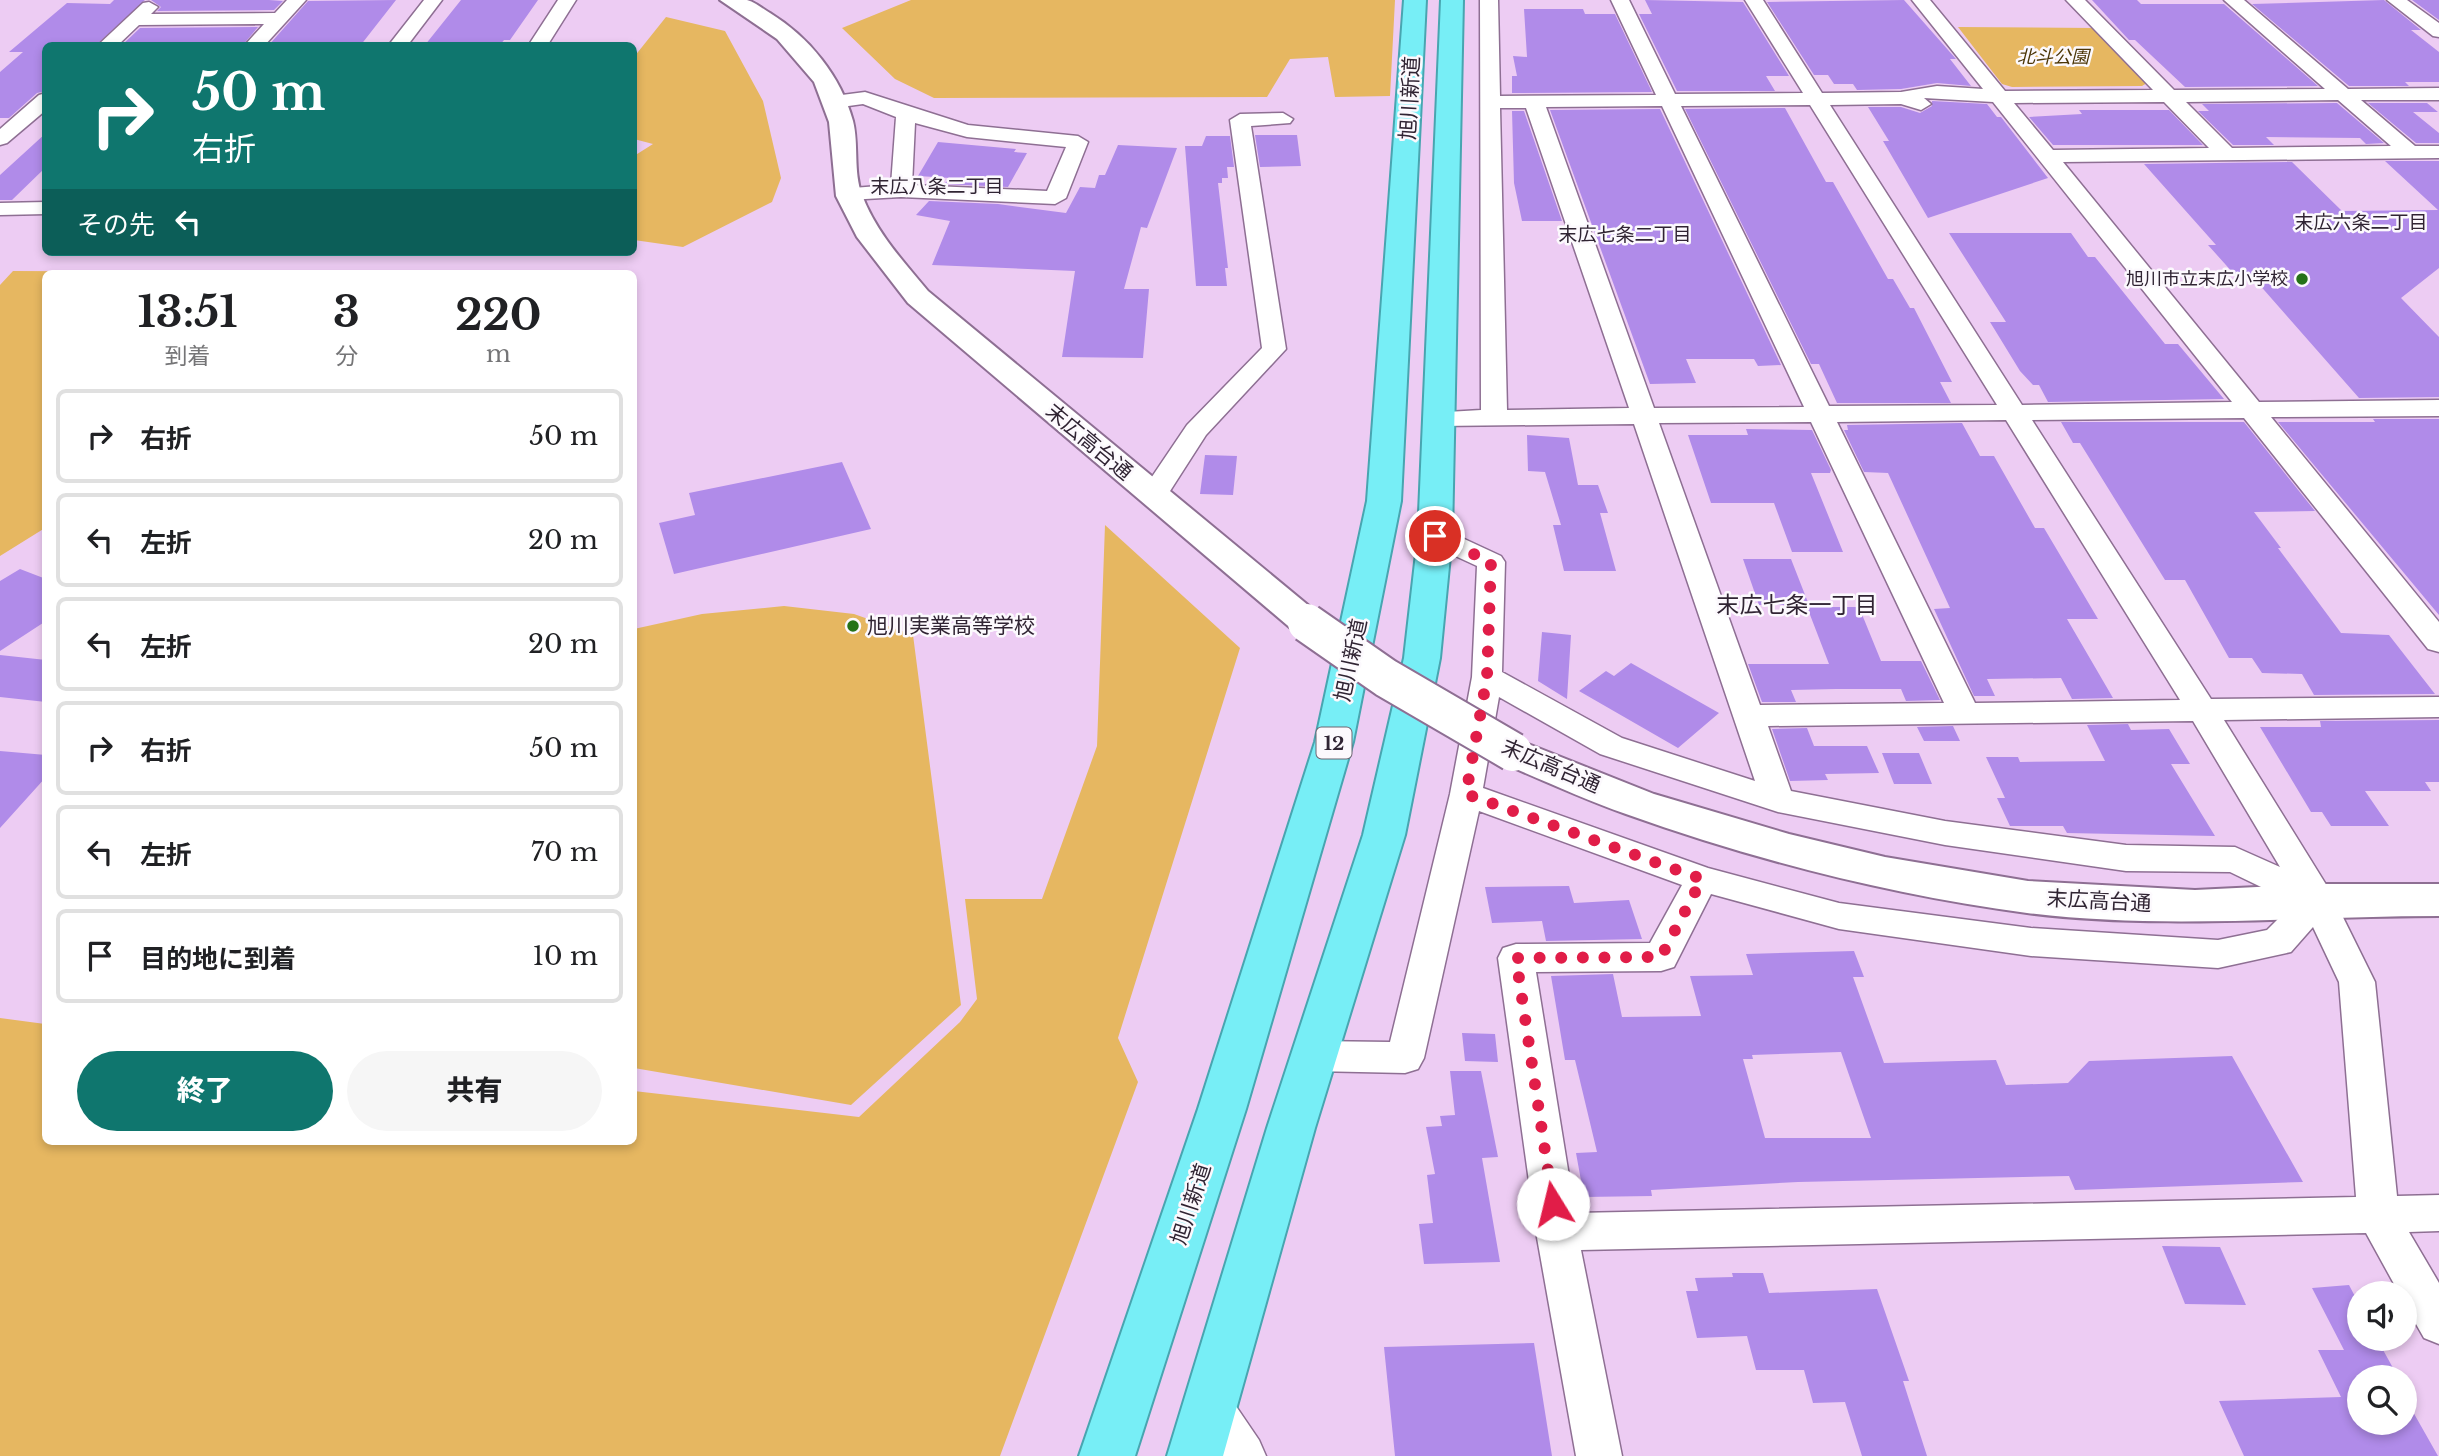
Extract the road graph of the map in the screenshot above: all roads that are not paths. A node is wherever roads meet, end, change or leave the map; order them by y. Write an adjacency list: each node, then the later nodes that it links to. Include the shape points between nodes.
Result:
1 (156, 0): 16 (street)
2 (298, 0): 15 (street)
3 (433, 0): 20 (street)
4 (567, 0): 21 (street)
5 (732, 0): 30 (street, 末広高台通, via 800,45)
6 (1415, 0): 69 (highway, 旭川新道 / 12, via 1384,501 1334,742 1222,1109)
7 (1452, 0): 49 (highway, 旭川新道)
8 (1489, 0): 31 (street)
9 (1620, 0): 27 (street)
10 (1754, 0): 26 (street)
11 (1921, 0): 25 (street)
12 (2075, 0): 24 (street)
13 (2234, 0): 23 (street)
14 (2396, 0): 17 (street)
15 (279, 18): 16 (street); 19 (street)
16 (135, 20): 18 (street)
17 (2439, 32)
18 (110, 42)
19 (257, 42)
20 (400, 42)
21 (540, 42)
22 (2439, 94): 23 (street)
23 (2344, 95): 24 (street); 36 (street)
24 (2168, 96): 25 (street); 37 (street)
25 (2000, 97): 26 (street, via 1973,103 1920,104 1903,98); 38 (street)
26 (1817, 98): 27 (street); 45 (street)
27 (1668, 100): 28 (street); 46 (street)
28 (1534, 101): 31 (street); 47 (street)
29 (42, 102): 34 (street)
30 (834, 102): 32 (street, via 865,98); 40 (street, 末広高台通, via 841,123)
31 (1492, 102): 48 (street)
32 (906, 114): 39 (street); 39 (street, via 967,131 1078,142 1055,198)
33 (1283, 119): 50 (street, via 1240,120 1274,349 1196,430)
34 (0, 139)
35 (2439, 152): 36 (street)
36 (2411, 153): 37 (street)
37 (2226, 154): 38 (street)
38 (2048, 156): 44 (street)
39 (901, 191): 40 (street)
40 (848, 194): 50 (street, 末広高台通, via 871,241 918,297)
41 (42, 208): 42 (street)
42 (0, 209)
43 (2439, 408): 44 (street)
44 (2253, 410): 45 (street); 52 (street)
45 (2013, 413): 46 (street); 55 (street)
46 (1821, 414): 47 (street); 56 (street)
47 (1643, 415): 48 (street); 57 (street)
48 (1494, 416): 49 (street)
49 (1439, 418): 51 (highway, 旭川新道)
50 (1153, 496): 61 (street, 末広高台通, bridge, via 1307,623 1397,685 1513,752 1640,804 1885,873 2028,897 2195,906)
51 (1435, 536): 53 (street, via 1491,562); 63 (highway, 旭川新道, via 1422,659 1384,835)
52 (2439, 642)
53 (1487, 677): 58 (street); 59 (street, via 1611,746)
54 (2439, 707): 55 (street)
55 (2202, 710): 56 (street); 61 (street)
56 (1964, 712): 57 (street)
57 (1751, 716): 59 (street)
58 (1466, 794): 60 (street); 63 (street, via 1405,1058)
59 (1777, 800): 61 (street, via 1945,833 2126,858 2235,860)
60 (1702, 879): 61 (street, via 1839,916 2031,942 2171,953 2218,954 2278,942); 66 (street, via 1661,957 1516,958)
61 (2318, 900): 62 (street, 末広高台通); 65 (street, via 2357,982)
62 (2439, 900)
63 (1313, 1056): 68 (highway, 旭川新道)
64 (2439, 1213): 65 (street)
65 (2378, 1215): 66 (street); 67 (street)
66 (1557, 1232): 72 (street)
67 (2439, 1324)
68 (1209, 1405): 70 (highway, 旭川新道); 71 (street)
69 (1107, 1456)
70 (1195, 1456)
71 (1243, 1456)
72 (1599, 1456)

